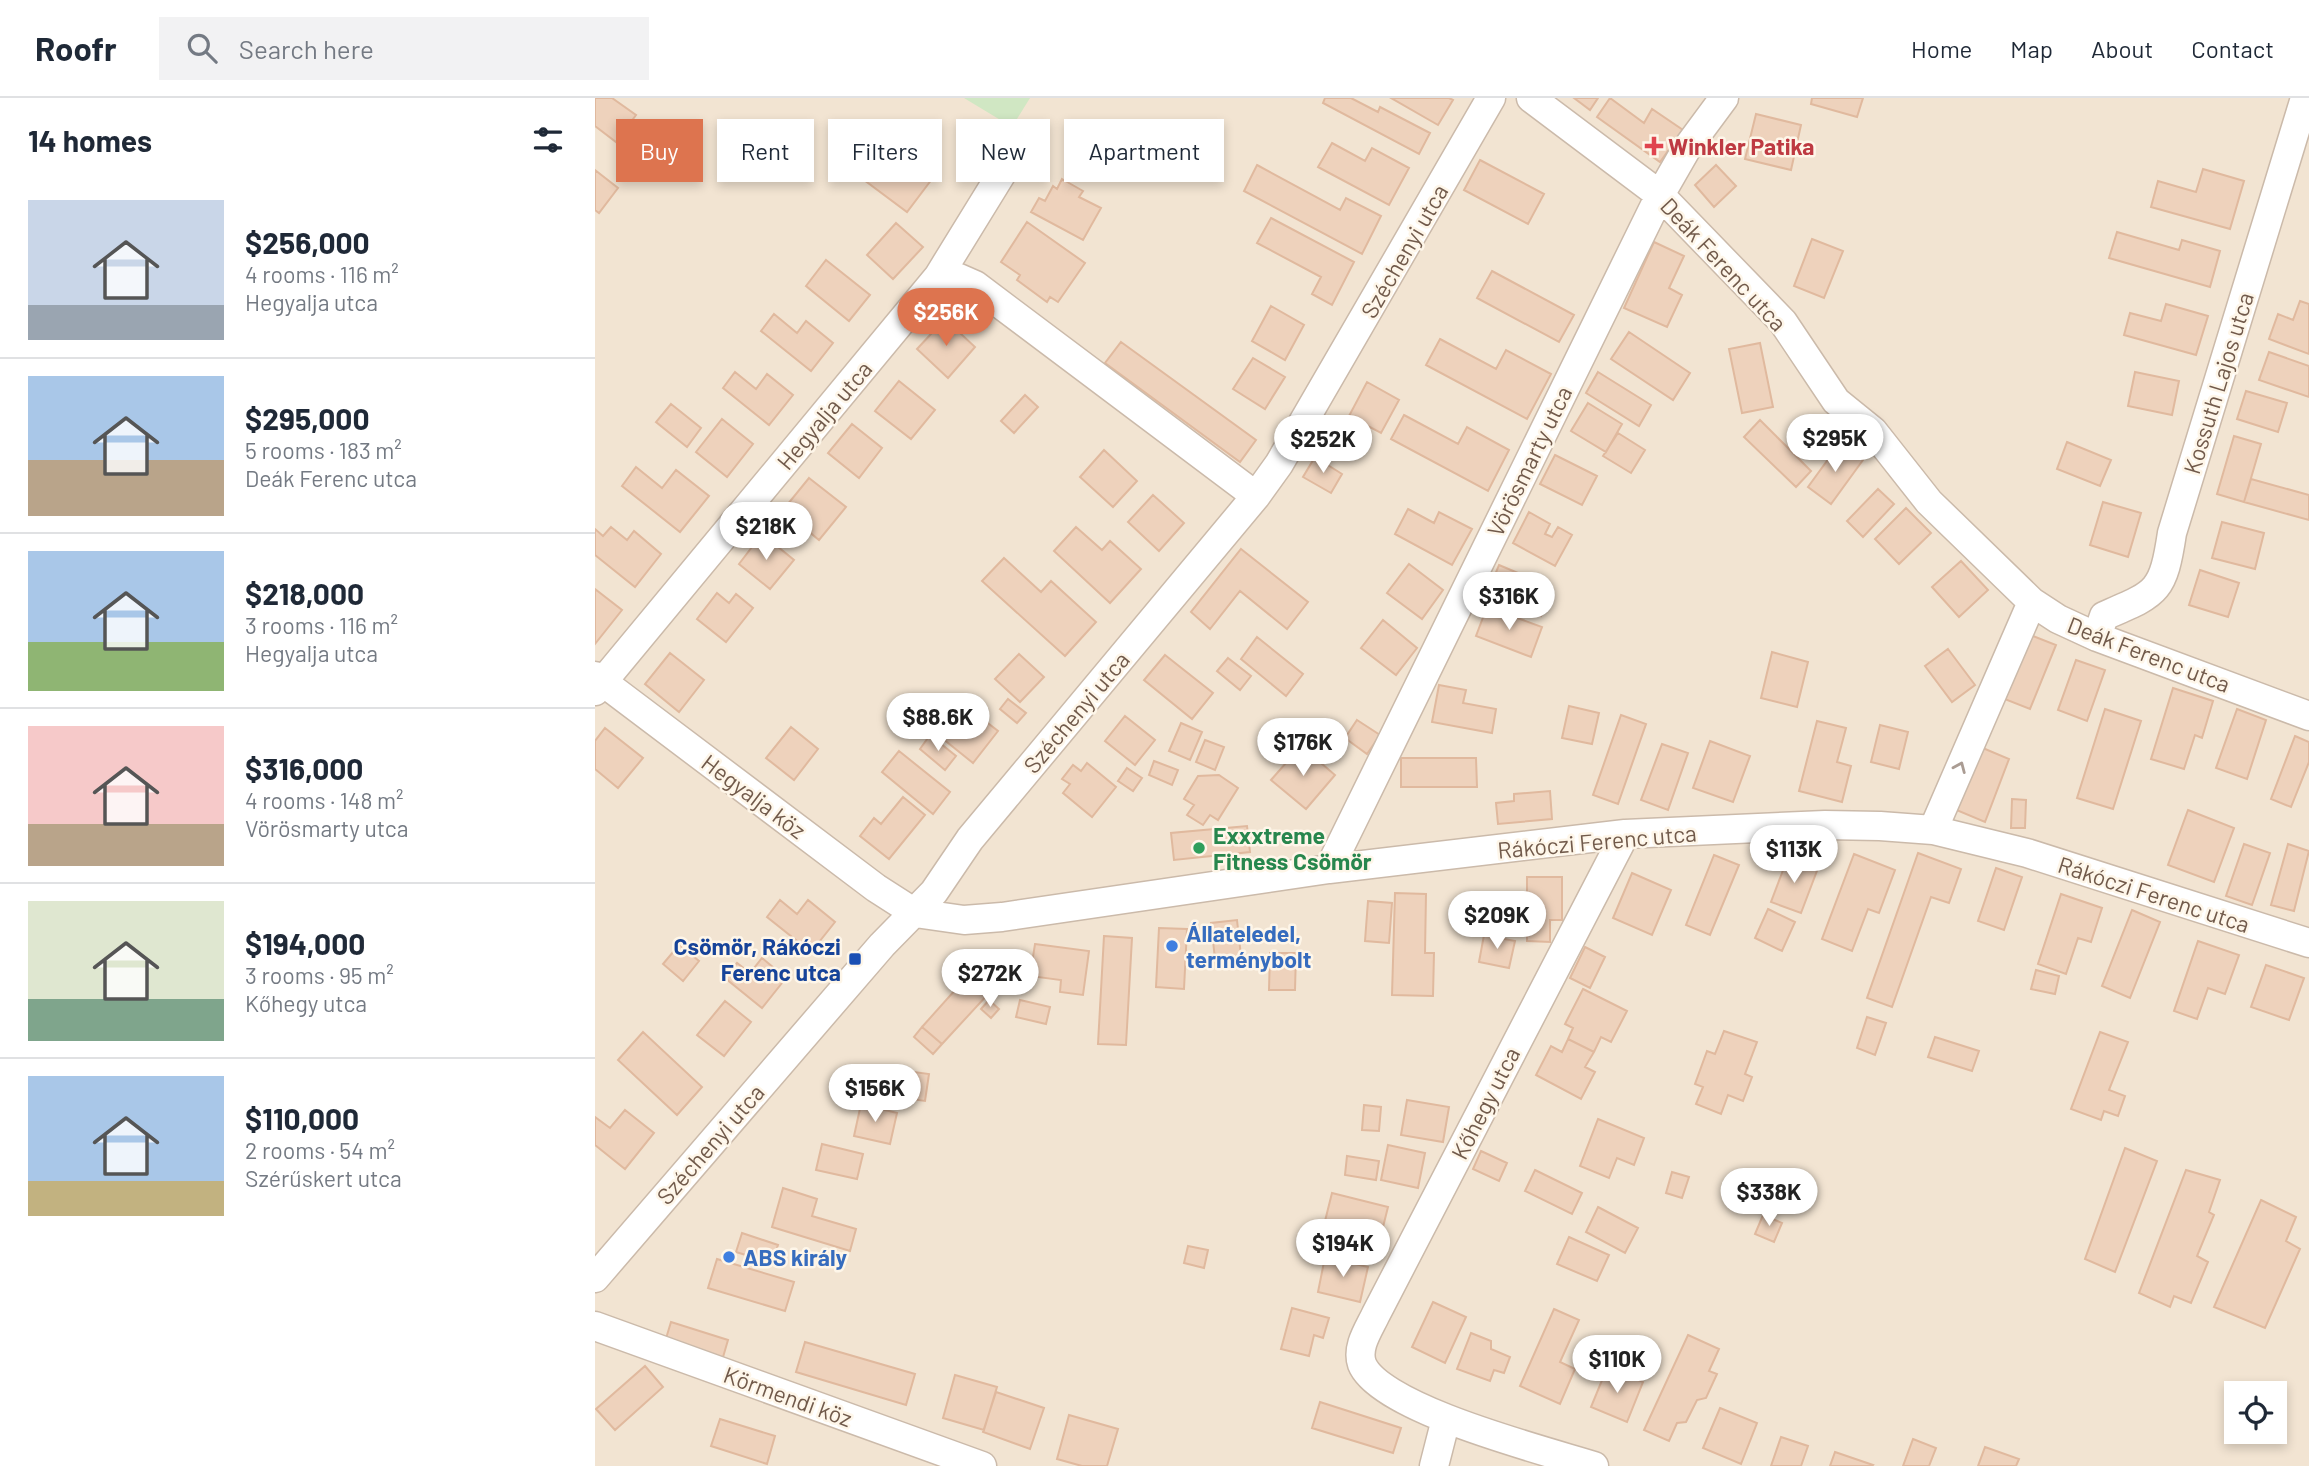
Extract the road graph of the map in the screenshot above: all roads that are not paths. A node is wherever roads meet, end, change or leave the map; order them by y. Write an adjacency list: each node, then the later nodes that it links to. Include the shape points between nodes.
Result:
1 (1491, 98): 8 (street, Széchenyi utca, via 1301,429)
2 (1531, 98): 6 (street, Deák Ferenc utca)
3 (1724, 98): 6 (street, Vörösmarty utca)
4 (2305, 98): 10 (street, Kossuth Lajos utca, via 2172,533 2168,564 2155,592 2104,617)
5 (996, 182): 7 (street, Hegyalja utca)
6 (1660, 195): 9 (street, Deák Ferenc utca, via 1783,322 1836,401 1873,431 1929,502); 15 (street, Vörösmarty utca)
7 (938, 277): 8 (street, via 975,285); 11 (street, Hegyalja utca)
8 (1256, 496): 16 (street, Széchenyi utca, via 970,839)
9 (2032, 602): 10 (street, Deák Ferenc utca); 13 (street, one-way to 9)
10 (2097, 637): 12 (street, Deák Ferenc utca)
11 (598, 683): 16 (street, Hegyalja köz)
12 (2309, 716)
13 (1933, 830): 14 (street, Rákóczi Ferenc utca, via 1825,825); 17 (street, Rákóczi Ferenc utca, via 2027,853)
14 (1625, 834): 15 (street, Rákóczi Ferenc utca); 20 (street, Kőhegy utca, via 1362,1343 1360,1355 1368,1374 1394,1394)
15 (1329, 869): 16 (street, Rákóczi Ferenc utca, via 1002,917 964,920)
16 (915, 913): 18 (street, Széchenyi utca, via 873,955)
17 (2309, 943)
18 (595, 1278)
19 (595, 1325): 21 (street, Körmendi köz)
20 (1446, 1419): 22 (street); 23 (street)
21 (982, 1466)
22 (1434, 1466)
23 (1594, 1466)

